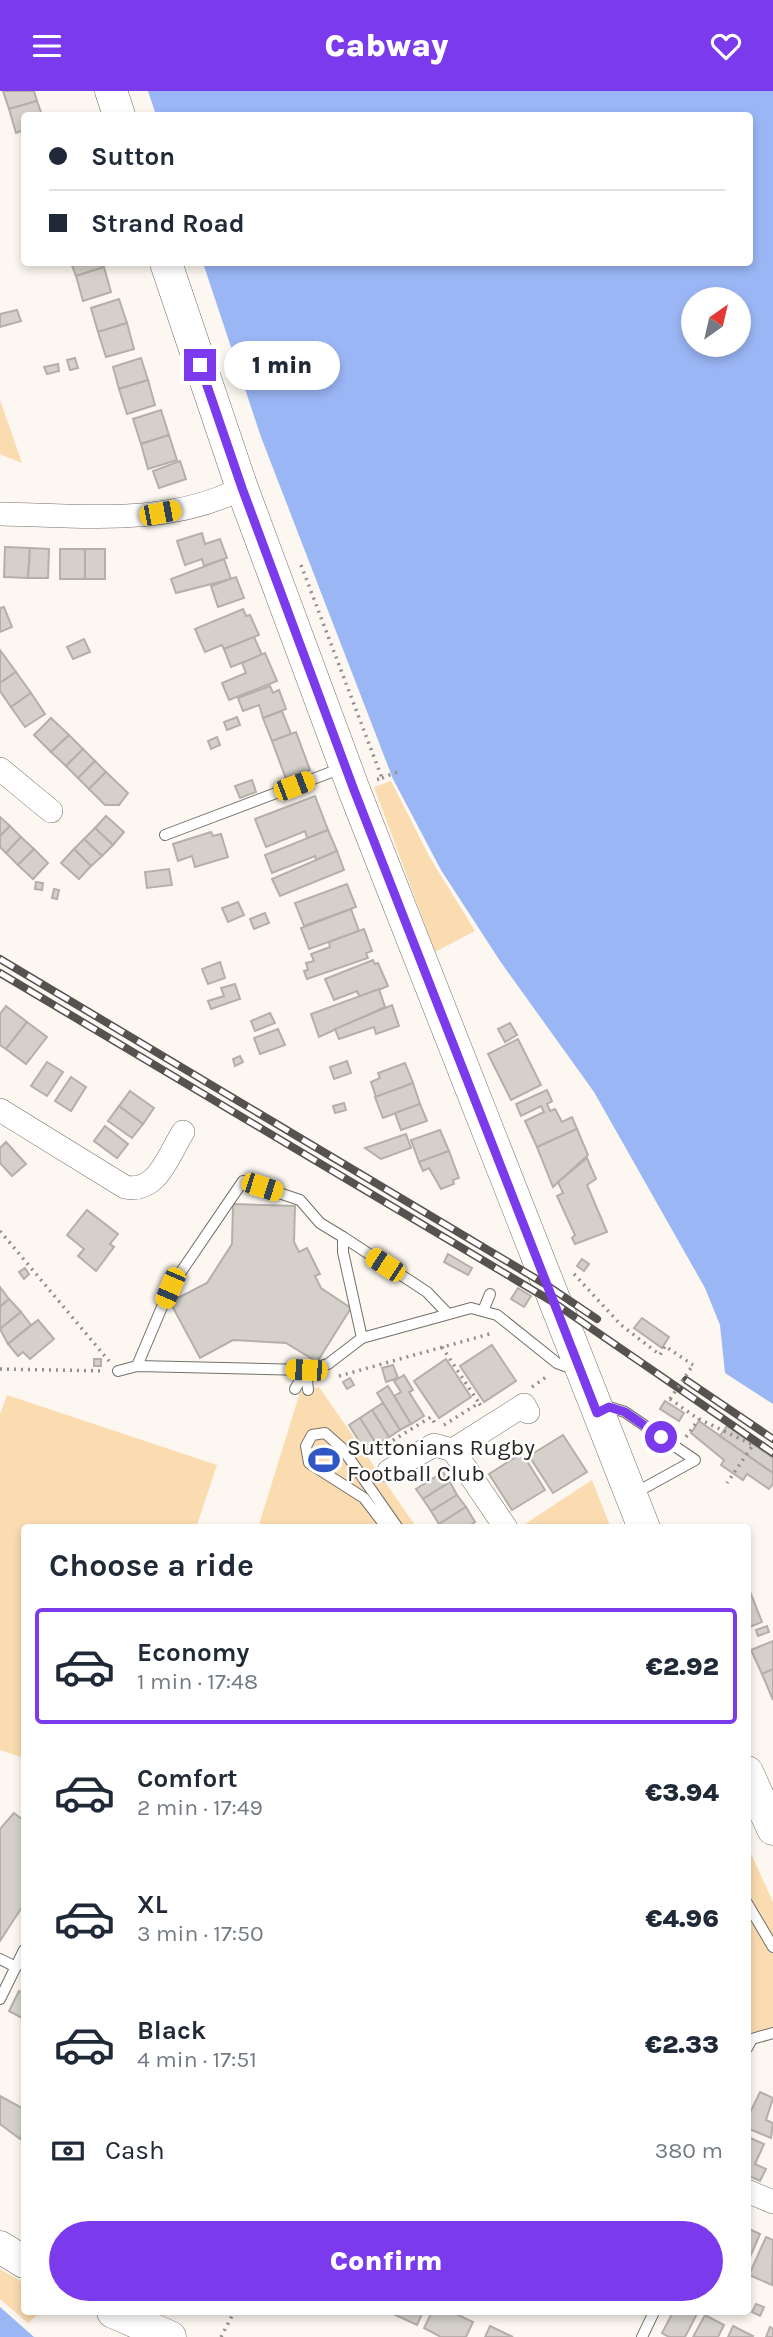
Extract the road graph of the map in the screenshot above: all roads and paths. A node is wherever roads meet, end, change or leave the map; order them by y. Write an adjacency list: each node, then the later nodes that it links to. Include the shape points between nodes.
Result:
1 (111, 91): 2 (main road)
2 (118, 112)
3 (167, 266): 4 (main road)
4 (242, 488): 5 (street, via 198,506 141,516); 9 (main road)
5 (0, 514)
6 (300, 563): 9 (path)
7 (0, 768): 10 (street)
8 (400, 771): 9 (path)
9 (360, 778): 11 (lane); 26 (main road)
10 (51, 811)
11 (165, 835)
12 (0, 1111): 13 (street, via 125,1187 138,1190 152,1184)
13 (183, 1132)
14 (0, 1231): 25 (path)
15 (343, 1237): 19 (lane, via 427,1292); 20 (lane); 22 (lane, via 320,1223 300,1200 243,1181 170,1288)
16 (568, 1268): 36 (path, bridge, via 621,1325 660,1355 665,1346 693,1365 670,1399 698,1420 753,1445)
17 (490, 1294): 18 (lane)
18 (484, 1311): 19 (lane, via 471,1308); 26 (lane, via 497,1315)
19 (448, 1314): 20 (lane)
20 (362, 1338): 24 (lane, via 328,1364)
21 (442, 1347): 30 (path)
22 (137, 1366): 24 (lane); 25 (lane)
23 (0, 1369): 25 (path)
24 (306, 1370): 27 (lane); 28 (lane)
25 (118, 1371)
26 (565, 1373): 29 (path); 31 (main road)
27 (295, 1389)
28 (308, 1390)
29 (527, 1401): 33 (street)
30 (479, 1403): 32 (path); 34 (path, via 438,1429 431,1417)
31 (597, 1413): 37 (main road); 37 (lane, via 609,1407 625,1412 695,1460)
32 (486, 1414)
33 (453, 1450): 35 (street, via 434,1445); 40 (street)
34 (369, 1455)
35 (389, 1471)
36 (727, 1483)
37 (631, 1495): 41 (main road)
38 (384, 1524): 39 (lane, via 364,1498 309,1463 306,1447 312,1435 325,1433 342,1448)
39 (395, 1524)
40 (503, 1524)
41 (642, 1524)
42 (751, 1781): 43 (main road)
43 (773, 1829)
44 (751, 1910): 45 (lane)
45 (773, 1947)
46 (21, 1956): 48 (lane)
47 (0, 1959): 48 (lane)
48 (16, 1967): 49 (lane)
49 (0, 1999)
50 (773, 2033): 51 (lane)
51 (751, 2041)
52 (751, 2193): 53 (street)
53 (773, 2202)
54 (0, 2247): 55 (main road)
55 (21, 2260)
56 (120, 2315): 59 (main road)
57 (232, 2315): 60 (path)
58 (653, 2315): 61 (lane)
59 (170, 2337)
60 (221, 2337)
61 (642, 2337)

